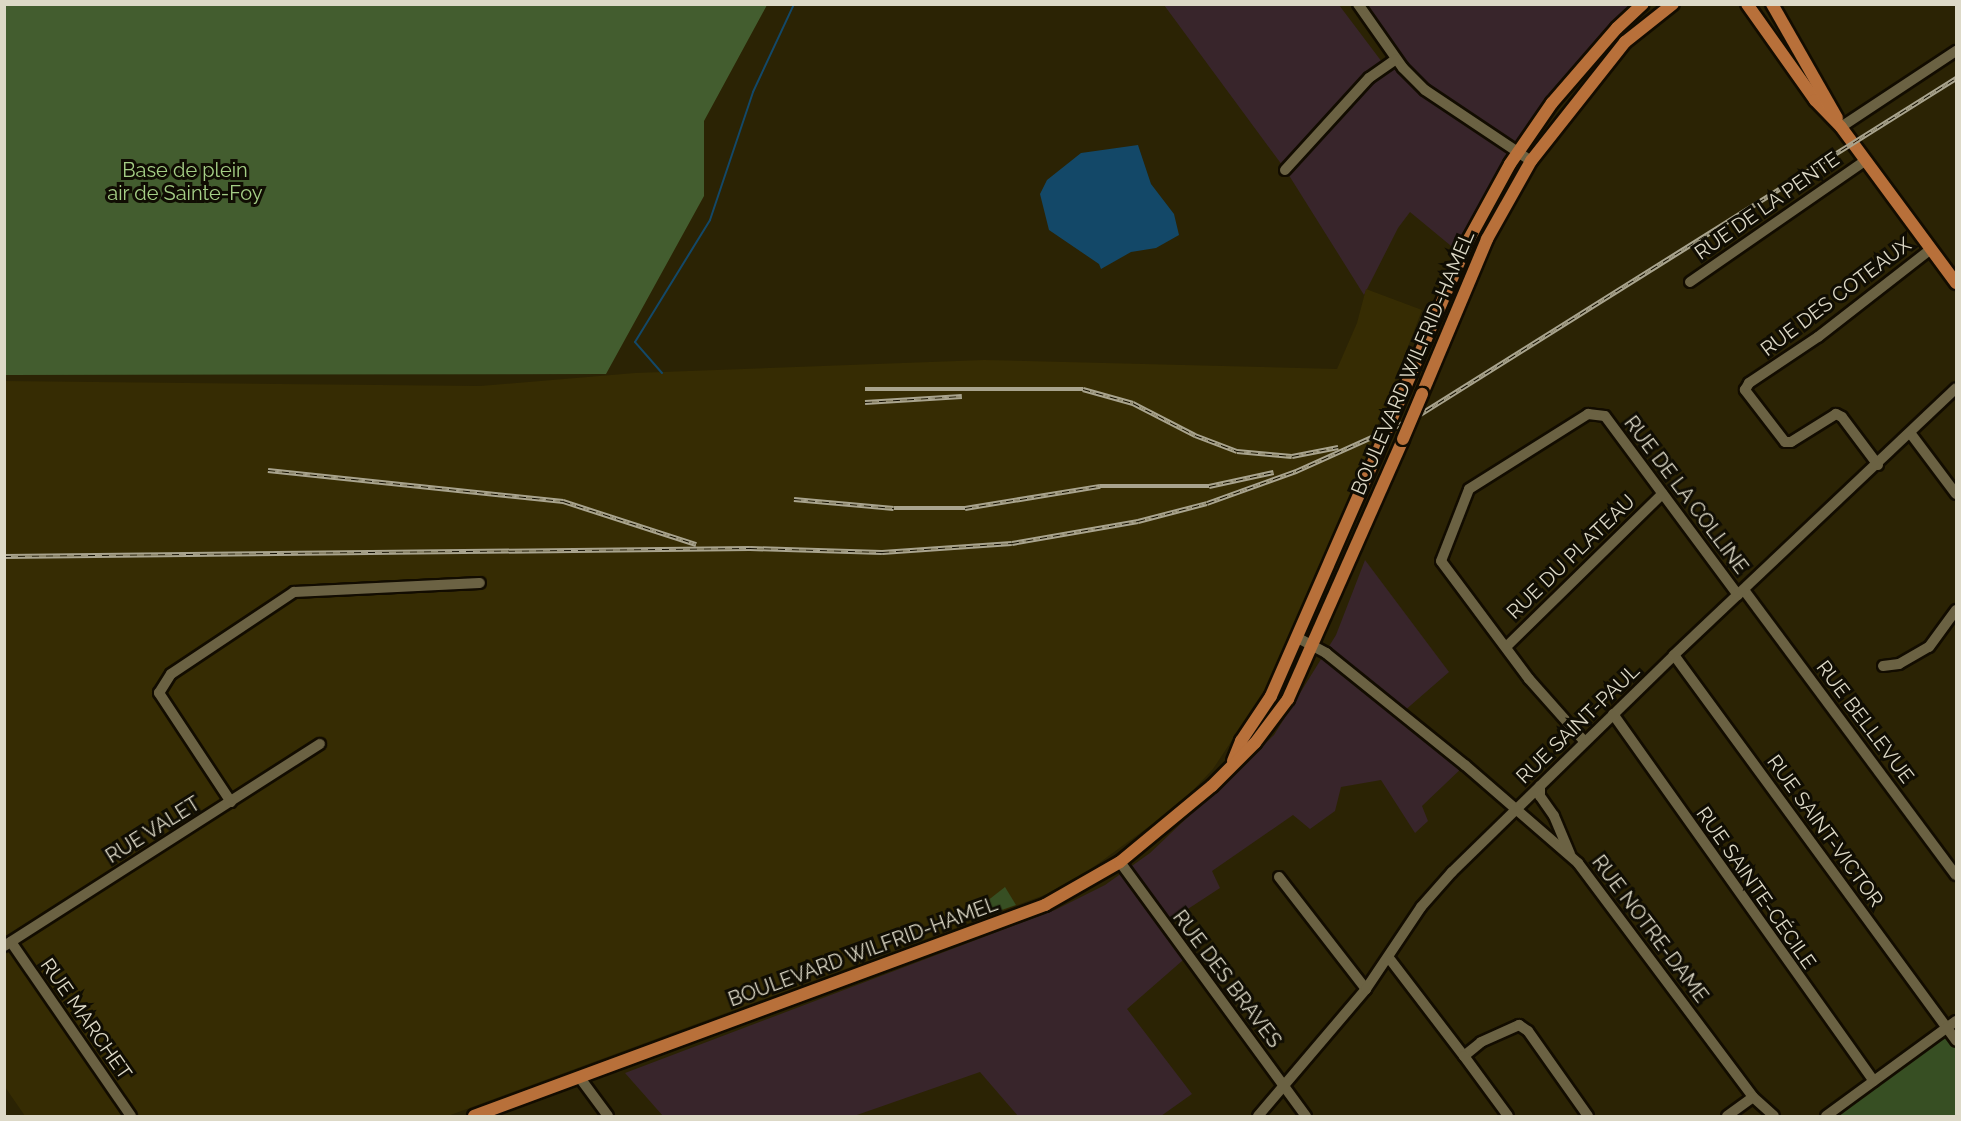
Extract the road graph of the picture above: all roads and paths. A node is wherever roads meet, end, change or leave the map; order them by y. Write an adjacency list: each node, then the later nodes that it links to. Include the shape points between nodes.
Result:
1 (1358, 4): 7 (street)
2 (1643, 4): 9 (main road, BOULEVARD WILFRID-HAMEL, via 1552,103)
3 (1673, 4): 10 (main road, BOULEVARD WILFRID-HAMEL, via 1632,35 1611,57)
4 (1747, 4): 8 (main road, via 1815,100)
5 (1772, 4): 8 (main road)
6 (1956, 51): 8 (street)
7 (1396, 59): 9 (street, via 1442,104); 12 (street, via 1369,78)
8 (1841, 127): 11 (main road)
9 (1517, 153): 10 (street); 24 (main road, BOULEVARD WILFRID-HAMEL, bridge, via 1469,239)
10 (1531, 161): 25 (main road, BOULEVARD WILFRID-HAMEL, bridge, via 1490,233)
11 (1865, 161): 13 (main road); 14 (street, RUE DE LA PENTE)
12 (1285, 170)
13 (1931, 249): 15 (main road); 18 (street, RUE DES COTEAUX, via 1818,337 1749,382 1745,390 1779,439 1791,442 1836,414)
14 (1690, 282)
15 (1956, 283)
16 (1956, 388): 17 (street, RUE SAINT-PAUL)
17 (1911, 434): 18 (street, RUE SAINT-PAUL); 20 (street)
18 (1878, 465): 22 (street, RUE SAINT-PAUL)
19 (1662, 494): 22 (street, RUE DE LA COLLINE); 26 (street, RUE DU PLATEAU); 26 (street, RUE DE LA COLLINE, via 1605,416 1593,412 1469,489 1441,561)
20 (1956, 494)
21 (480, 583): 34 (street, via 294,592 171,674 159,693)
22 (1741, 592): 27 (street, RUE SAINT-PAUL); 38 (street, RUE BELLEVUE)
23 (1956, 610): 28 (street, via 1929,647 1899,664)
24 (1298, 638): 25 (street, RUE NOTRE-DAME); 32 (main road, BOULEVARD WILFRID-HAMEL, via 1271,696 1241,741)
25 (1314, 646): 32 (main road, BOULEVARD WILFRID-HAMEL, via 1288,699 1255,743); 35 (street, RUE NOTRE-DAME)
26 (1506, 647): 30 (street, RUE DE LA COLLINE)
27 (1674, 655): 29 (street, RUE SAINT-PAUL); 43 (street, RUE SAINT-VICTOR)
28 (1883, 666)
29 (1613, 714): 30 (street, RUE SAINT-PAUL); 47 (street, RUE SAINTE-CÉCILE)
30 (1584, 741): 33 (street, RUE SAINT-PAUL)
31 (320, 744): 34 (street, RUE VALET)
32 (1231, 765): 37 (main road, BOULEVARD WILFRID-HAMEL, via 1193,803)
33 (1540, 786): 35 (street, RUE SAINT-PAUL); 36 (street, via 1540,796 1554,816)
34 (231, 802): 40 (street, RUE VALET)
35 (1516, 810): 36 (street, RUE NOTRE-DAME); 41 (street, RUE SAINT-PAUL, via 1421,907)
36 (1571, 857): 49 (street, RUE NOTRE-DAME, via 1606,896)
37 (1120, 862): 46 (main road, BOULEVARD WILFRID-HAMEL, via 1044,905); 48 (street, RUE DES BRAVES)
38 (1956, 875)
39 (1279, 877): 42 (street)
40 (8, 944): 50 (street, RUE MARCHET)
41 (1389, 958): 42 (street, RUE SAINT-PAUL); 45 (street)
42 (1366, 989): 48 (street, RUE SAINT-PAUL)
43 (1952, 1025): 44 (street, RUE SAINT-VICTOR); 47 (street)
44 (1956, 1041)
45 (1464, 1056): 55 (street); 56 (street, via 1481,1042 1519,1025 1528,1031)
46 (580, 1078): 51 (main road, BOULEVARD WILFRID-HAMEL); 52 (street)
47 (1874, 1081): 60 (street)
48 (1285, 1088): 53 (street, RUE SAINT-PAUL); 54 (street, RUE DES BRAVES)
49 (1756, 1100): 57 (street); 58 (street, RUE NOTRE-DAME); 59 (street, RUE NOTRE-DAME)
50 (131, 1116)
51 (474, 1116)
52 (608, 1116)
53 (1258, 1116)
54 (1306, 1116)
55 (1508, 1116)
56 (1588, 1116)
57 (1727, 1116)
58 (1765, 1116)
59 (1774, 1116)
60 (1826, 1116)

